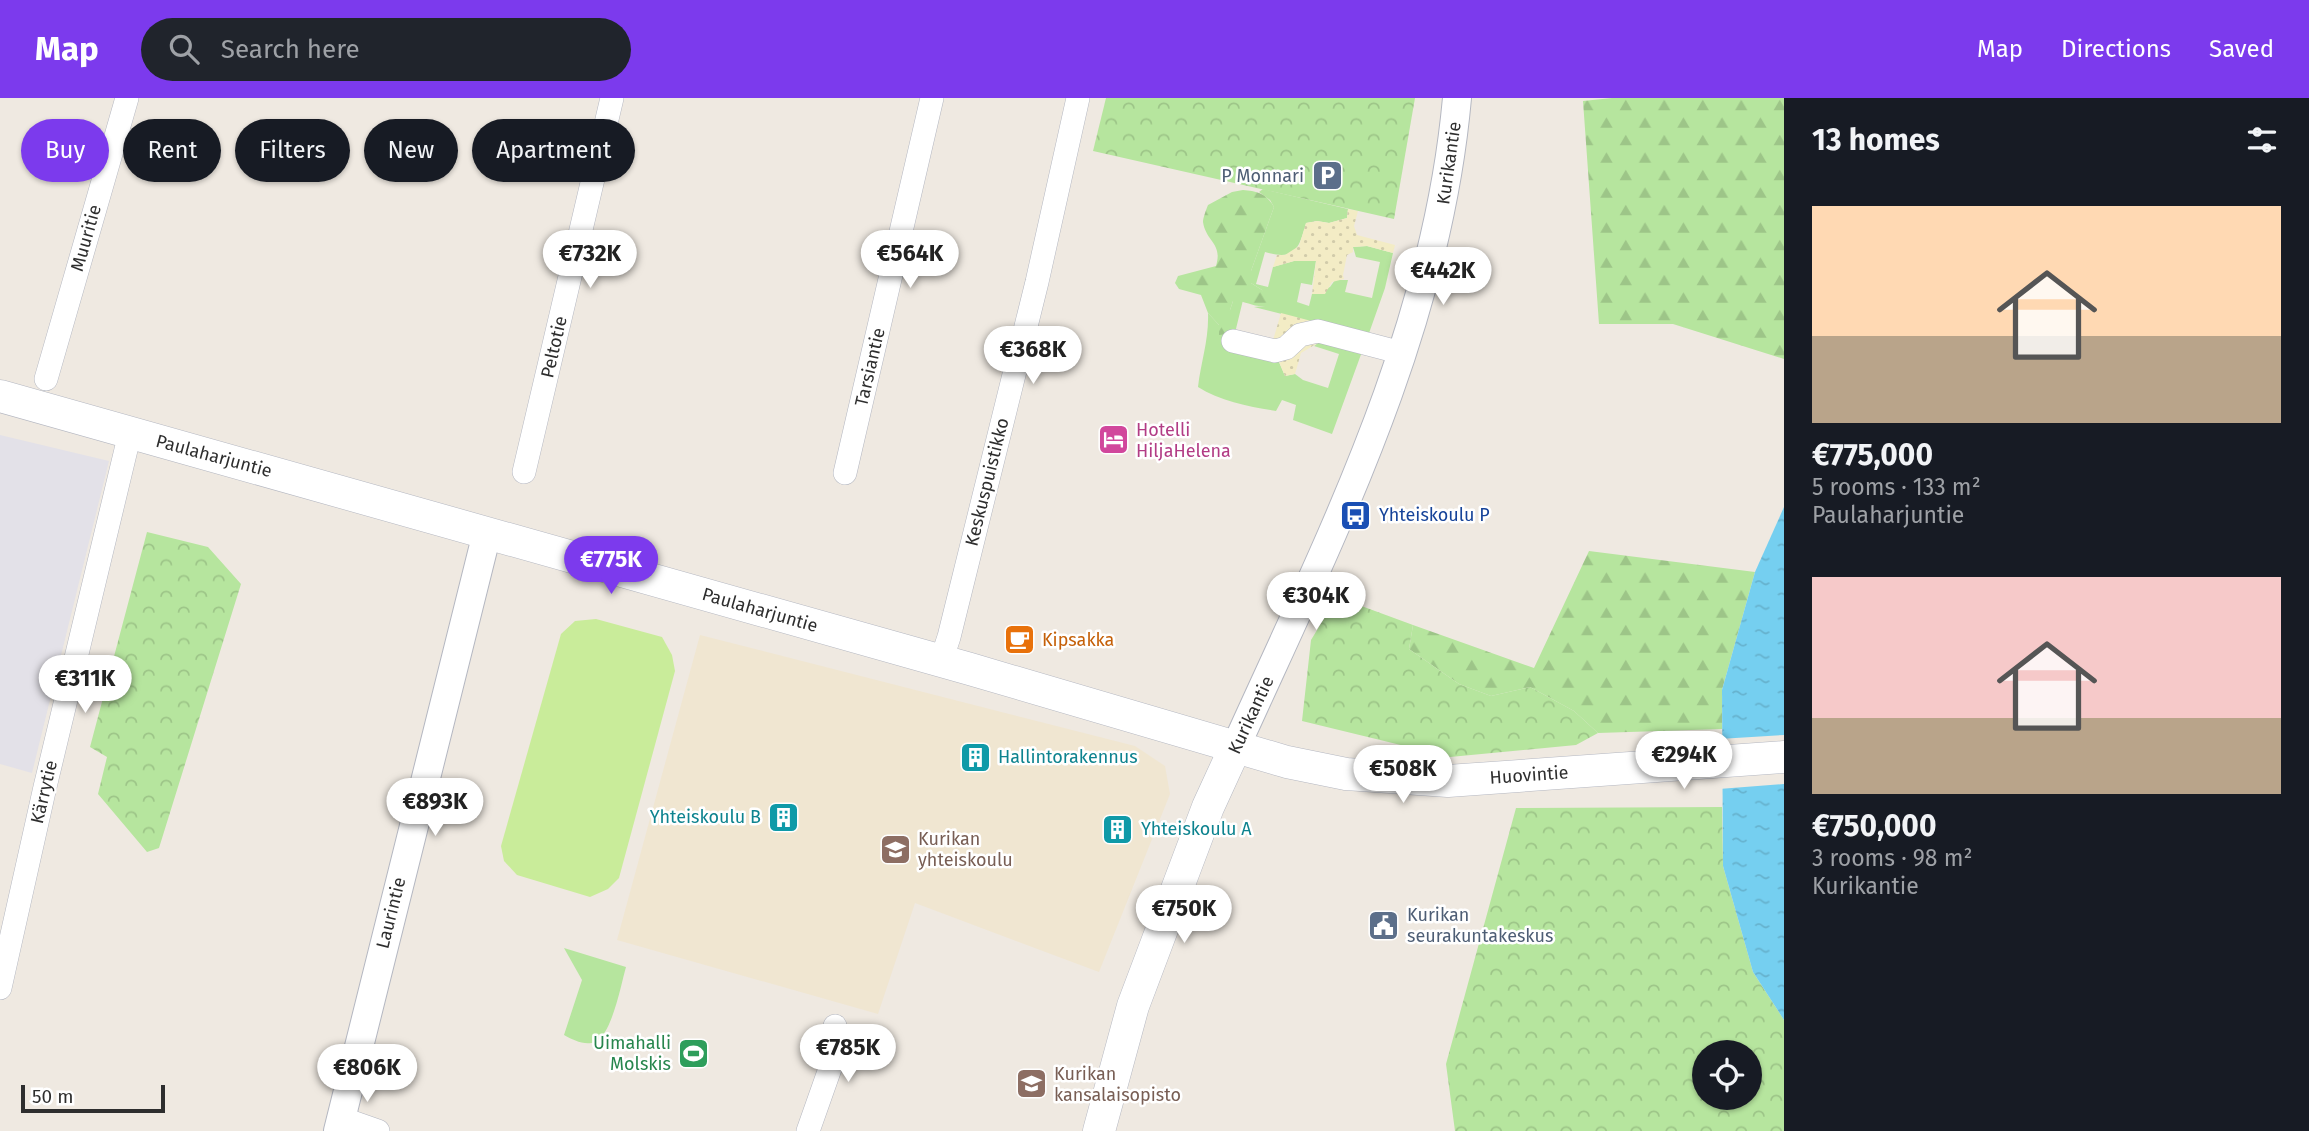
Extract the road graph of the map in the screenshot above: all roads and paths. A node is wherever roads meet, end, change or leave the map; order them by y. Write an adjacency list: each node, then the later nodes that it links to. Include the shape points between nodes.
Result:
1 (127, 98): 8 (street, Muuritie)
2 (612, 98): 11 (street, Peltotie)
3 (932, 98): 12 (street, Tarsiantie)
4 (1079, 98): 14 (street, Keskuspuistikko)
5 (1457, 98): 7 (street, Kurikantie, via 1441,217)
6 (1233, 341): 7 (street, via 1275,351 1300,335 1318,331)
7 (1402, 353): 15 (street, Kurikantie, via 1349,496)
8 (46, 379)
9 (0, 397): 10 (main road, Paulaharjuntie)
10 (131, 433): 13 (main road, Paulaharjuntie); 17 (street, Kärrytie)
11 (524, 472)
12 (845, 473)
13 (487, 533): 14 (main road, Paulaharjuntie); 19 (street, Laurintie)
14 (941, 661): 15 (main road, Paulaharjuntie)
15 (1236, 746): 16 (main road, Huovintie, via 1346,774 1448,781); 22 (main road, Kurikantie, via 1208,807 1133,1006)
16 (1784, 757)
17 (0, 988)
18 (835, 1026): 21 (street, via 832,1063)
19 (339, 1124): 20 (street)
20 (378, 1131)
21 (808, 1131)
22 (1099, 1131)

